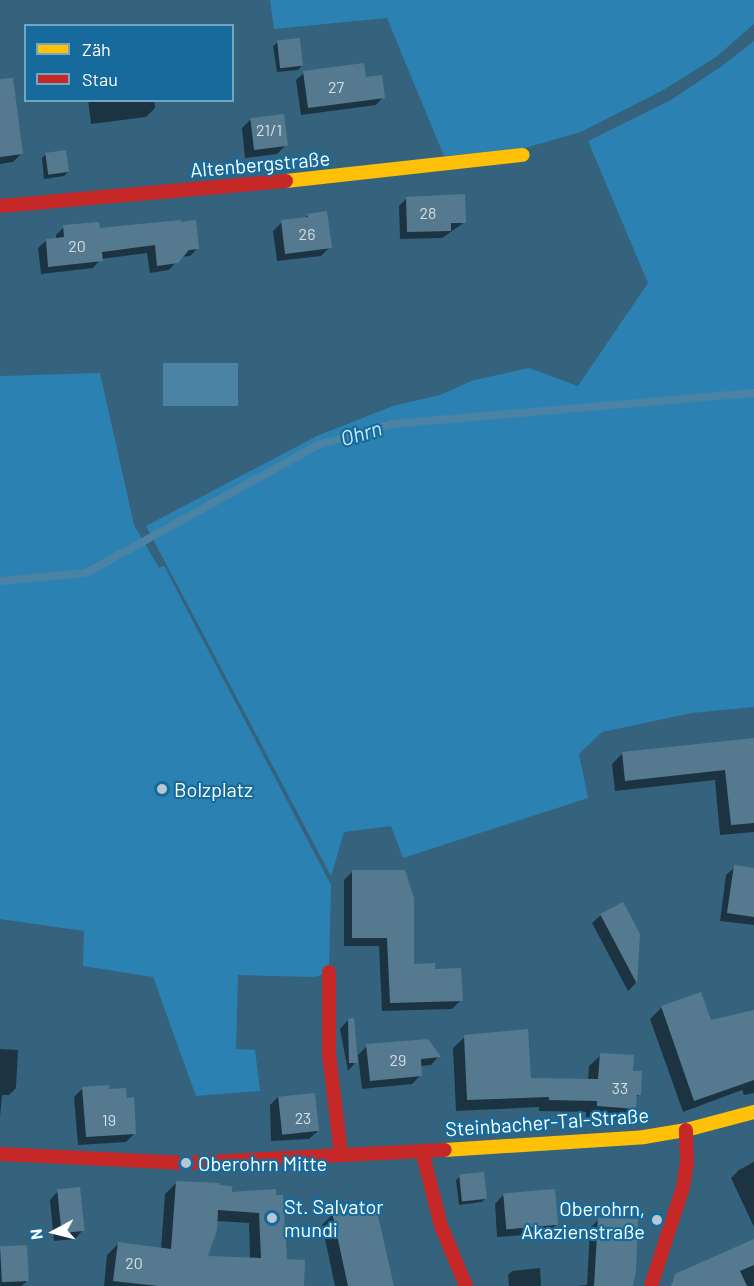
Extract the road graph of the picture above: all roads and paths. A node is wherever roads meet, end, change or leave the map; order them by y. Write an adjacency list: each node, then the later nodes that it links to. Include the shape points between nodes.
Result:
1 (524, 154): 2 (street, Altenbergstraße, via 359,174)
2 (0, 206)
3 (330, 972): 8 (street, via 329,1054)
4 (754, 1112): 5 (street, Steinbacher-Tal-Straße)
5 (686, 1130): 6 (street, Steinbacher-Tal-Straße, via 644,1137); 10 (street, via 683,1187)
6 (422, 1151): 8 (street, Steinbacher-Tal-Straße); 9 (street, via 441,1226)
7 (0, 1154): 8 (street, Steinbacher-Tal-Straße, via 186,1163)
8 (341, 1154)
9 (465, 1286)
10 (651, 1286)

